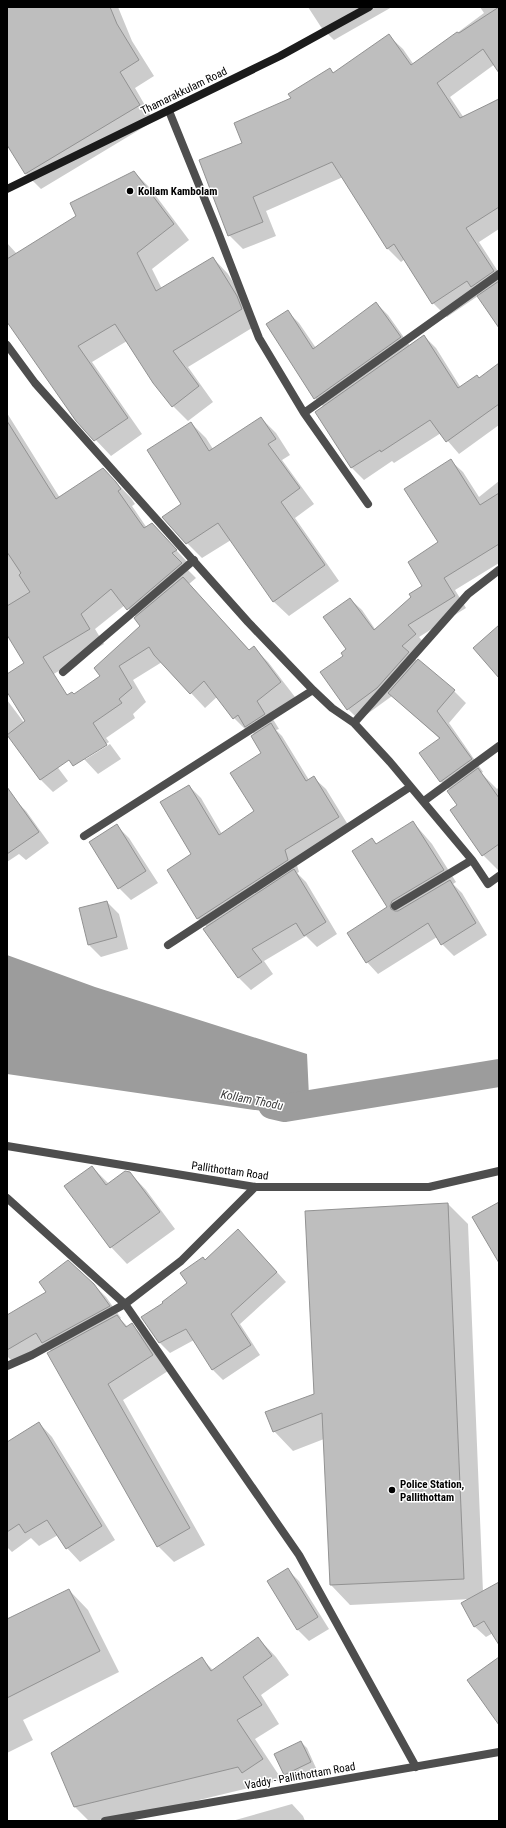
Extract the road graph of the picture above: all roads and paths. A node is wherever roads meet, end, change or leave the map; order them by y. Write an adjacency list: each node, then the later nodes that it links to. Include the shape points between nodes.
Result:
1 (369, 7): 2 (main road, Thamarakkulam Road, via 280,56)
2 (169, 111): 3 (main road, Thamarakkulam Road); 6 (street, via 259,338)
3 (7, 189)
4 (499, 274): 6 (street)
5 (7, 345): 8 (street, via 35,383)
6 (304, 413): 7 (street)
7 (368, 504)
8 (194, 560): 10 (street); 11 (street, via 248,622)
9 (499, 570): 12 (street, via 468,594)
10 (63, 672)
11 (313, 690): 12 (street, via 332,708); 16 (street)
12 (354, 723): 14 (street)
13 (499, 746): 15 (street)
14 (410, 787): 15 (street); 20 (street)
15 (424, 801): 17 (street)
16 (84, 836)
17 (472, 860): 18 (street, via 488,884); 19 (street)
18 (499, 876)
19 (395, 906)
20 (168, 945)
21 (7, 1146): 23 (street, Pallithottam Road)
22 (499, 1171): 23 (street, Pallithottam Road, via 429,1187)
23 (255, 1187): 25 (street, via 181,1261)
24 (7, 1198): 25 (street)
25 (125, 1304): 26 (street); 28 (street, via 299,1555)
26 (7, 1366)
27 (499, 1752): 28 (street, Vaddy - Pallithottam Road)
28 (416, 1767): 29 (street, Vaddy - Pallithottam Road)
29 (105, 1821)

